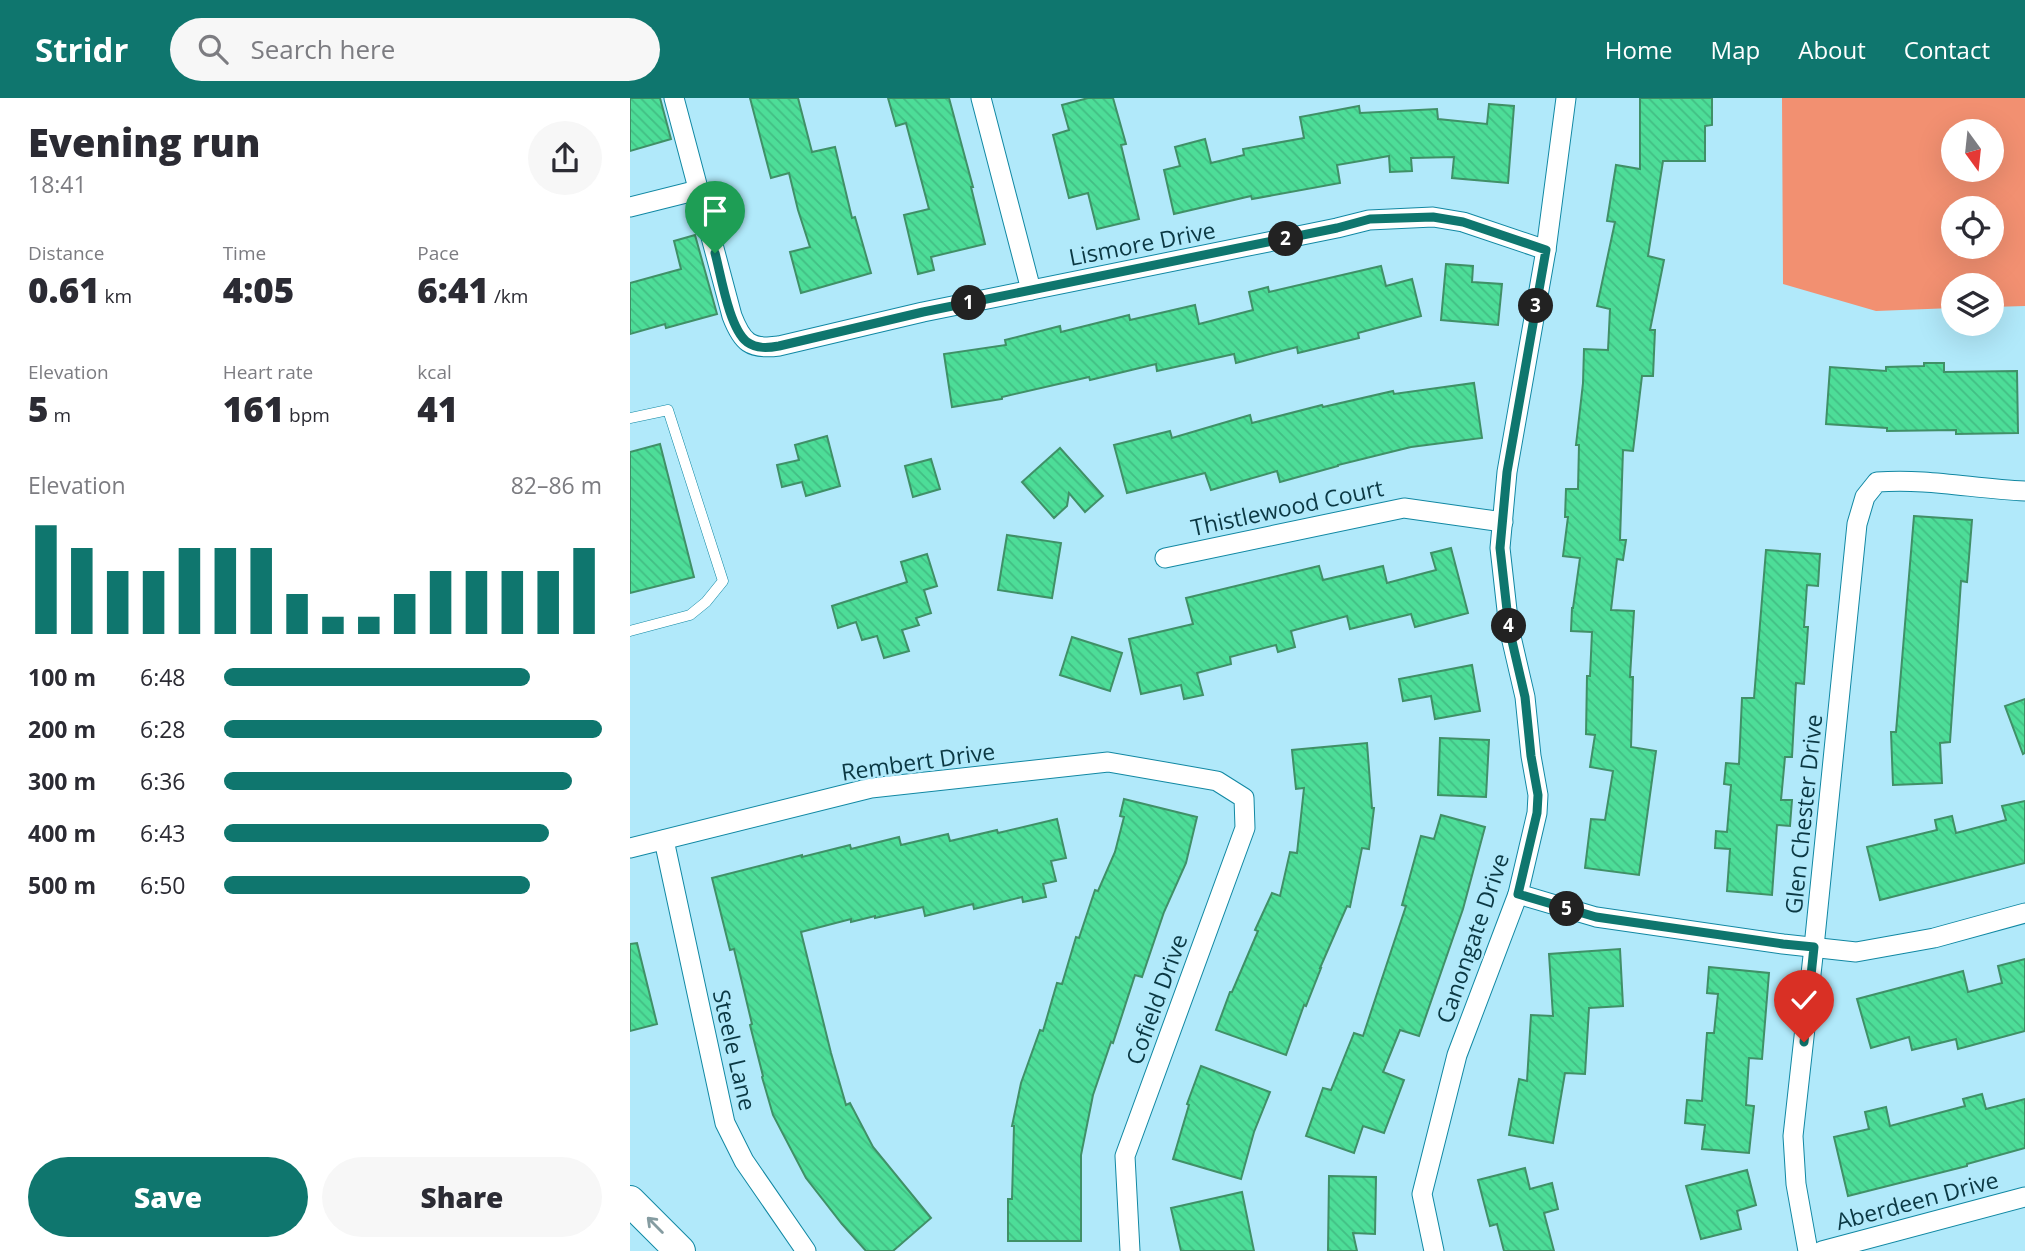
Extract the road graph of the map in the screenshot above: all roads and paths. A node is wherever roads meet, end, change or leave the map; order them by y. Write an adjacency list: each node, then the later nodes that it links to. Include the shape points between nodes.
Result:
1 (674, 98): 4 (street)
2 (981, 98): 7 (street)
3 (1566, 98): 6 (street, Canongate Drive)
4 (698, 190): 5 (street); 7 (street, Lismore Drive, via 738,333 748,343 764,348)
5 (630, 207)
6 (1546, 250): 7 (street, Lismore Drive, via 1463,222 1433,217 1370,219); 10 (street, Canongate Drive, via 1507,472)
7 (1031, 290)
8 (630, 418): 12 (lane, via 668,410 723,581 690,615)
9 (2025, 491): 18 (street, Glen Chester Drive, via 1899,480 1877,482 1865,497 1857,524)
10 (1503, 522): 11 (street, Thistlewood Court, via 1404,508); 16 (street, Canongate Drive, via 1500,548 1509,628 1525,697 1538,795)
11 (1165, 558)
12 (630, 631)
13 (1217, 781): 14 (street, Rembert Drive, via 1108,762 871,788); 23 (street, Cofield Drive, via 1244,798 1245,828 1125,1156)
14 (664, 840): 15 (street, Rembert Drive); 22 (street, Steele Lane, via 725,1122 744,1161)
15 (630, 848)
16 (1518, 894): 18 (street, via 1596,917); 24 (street, Canongate Drive, via 1457,1055 1422,1194)
17 (2025, 913): 18 (street, via 1894,946 1856,951)
18 (1814, 947): 25 (street, Glen Chester Drive, via 1793,1136)
19 (2025, 1197): 26 (street, Aberdeen Drive)
20 (630, 1201): 21 (main road, one-way to 20)
21 (680, 1251)
22 (806, 1251)
23 (1130, 1251)
24 (1434, 1251)
25 (1808, 1251)
26 (1822, 1251)

